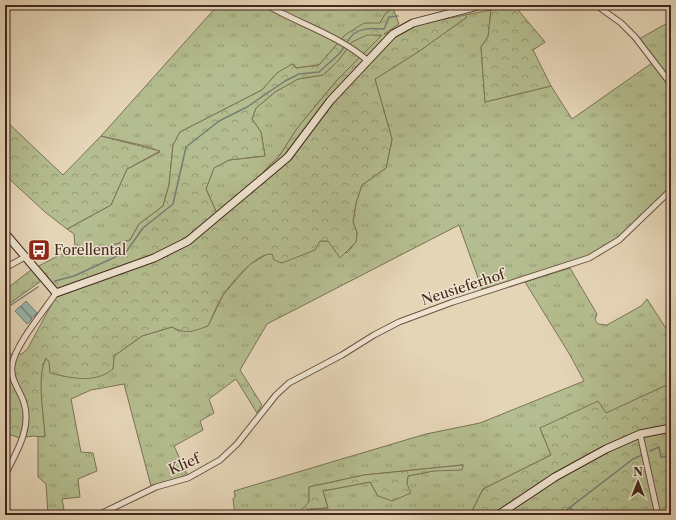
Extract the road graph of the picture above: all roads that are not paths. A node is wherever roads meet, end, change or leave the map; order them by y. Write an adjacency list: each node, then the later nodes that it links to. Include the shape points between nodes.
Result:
1 (267, 5): 6 (street, via 324,32)
2 (482, 5): 6 (street, via 405,26 393,34)
3 (517, 5): 4 (street)
4 (525, 5)
5 (596, 5): 7 (street, via 635,37)
6 (367, 60): 12 (street, via 330,101 288,157 188,240 154,258)
7 (671, 84)
8 (671, 190): 13 (street, Neusieferhof, via 629,231 602,251 574,264 452,302 392,325 289,383)
9 (5, 233): 10 (street)
10 (25, 257): 11 (street); 12 (street)
11 (5, 268)
12 (56, 293): 16 (street, via 13,359 12,376 26,414 20,444)
13 (263, 411): 17 (street, Klief, via 237,444 220,460 188,478 156,487)
14 (671, 428): 15 (street)
15 (640, 434): 18 (street, via 595,454); 19 (street)
16 (5, 475)
17 (98, 515)
18 (498, 515)
19 (658, 515)

